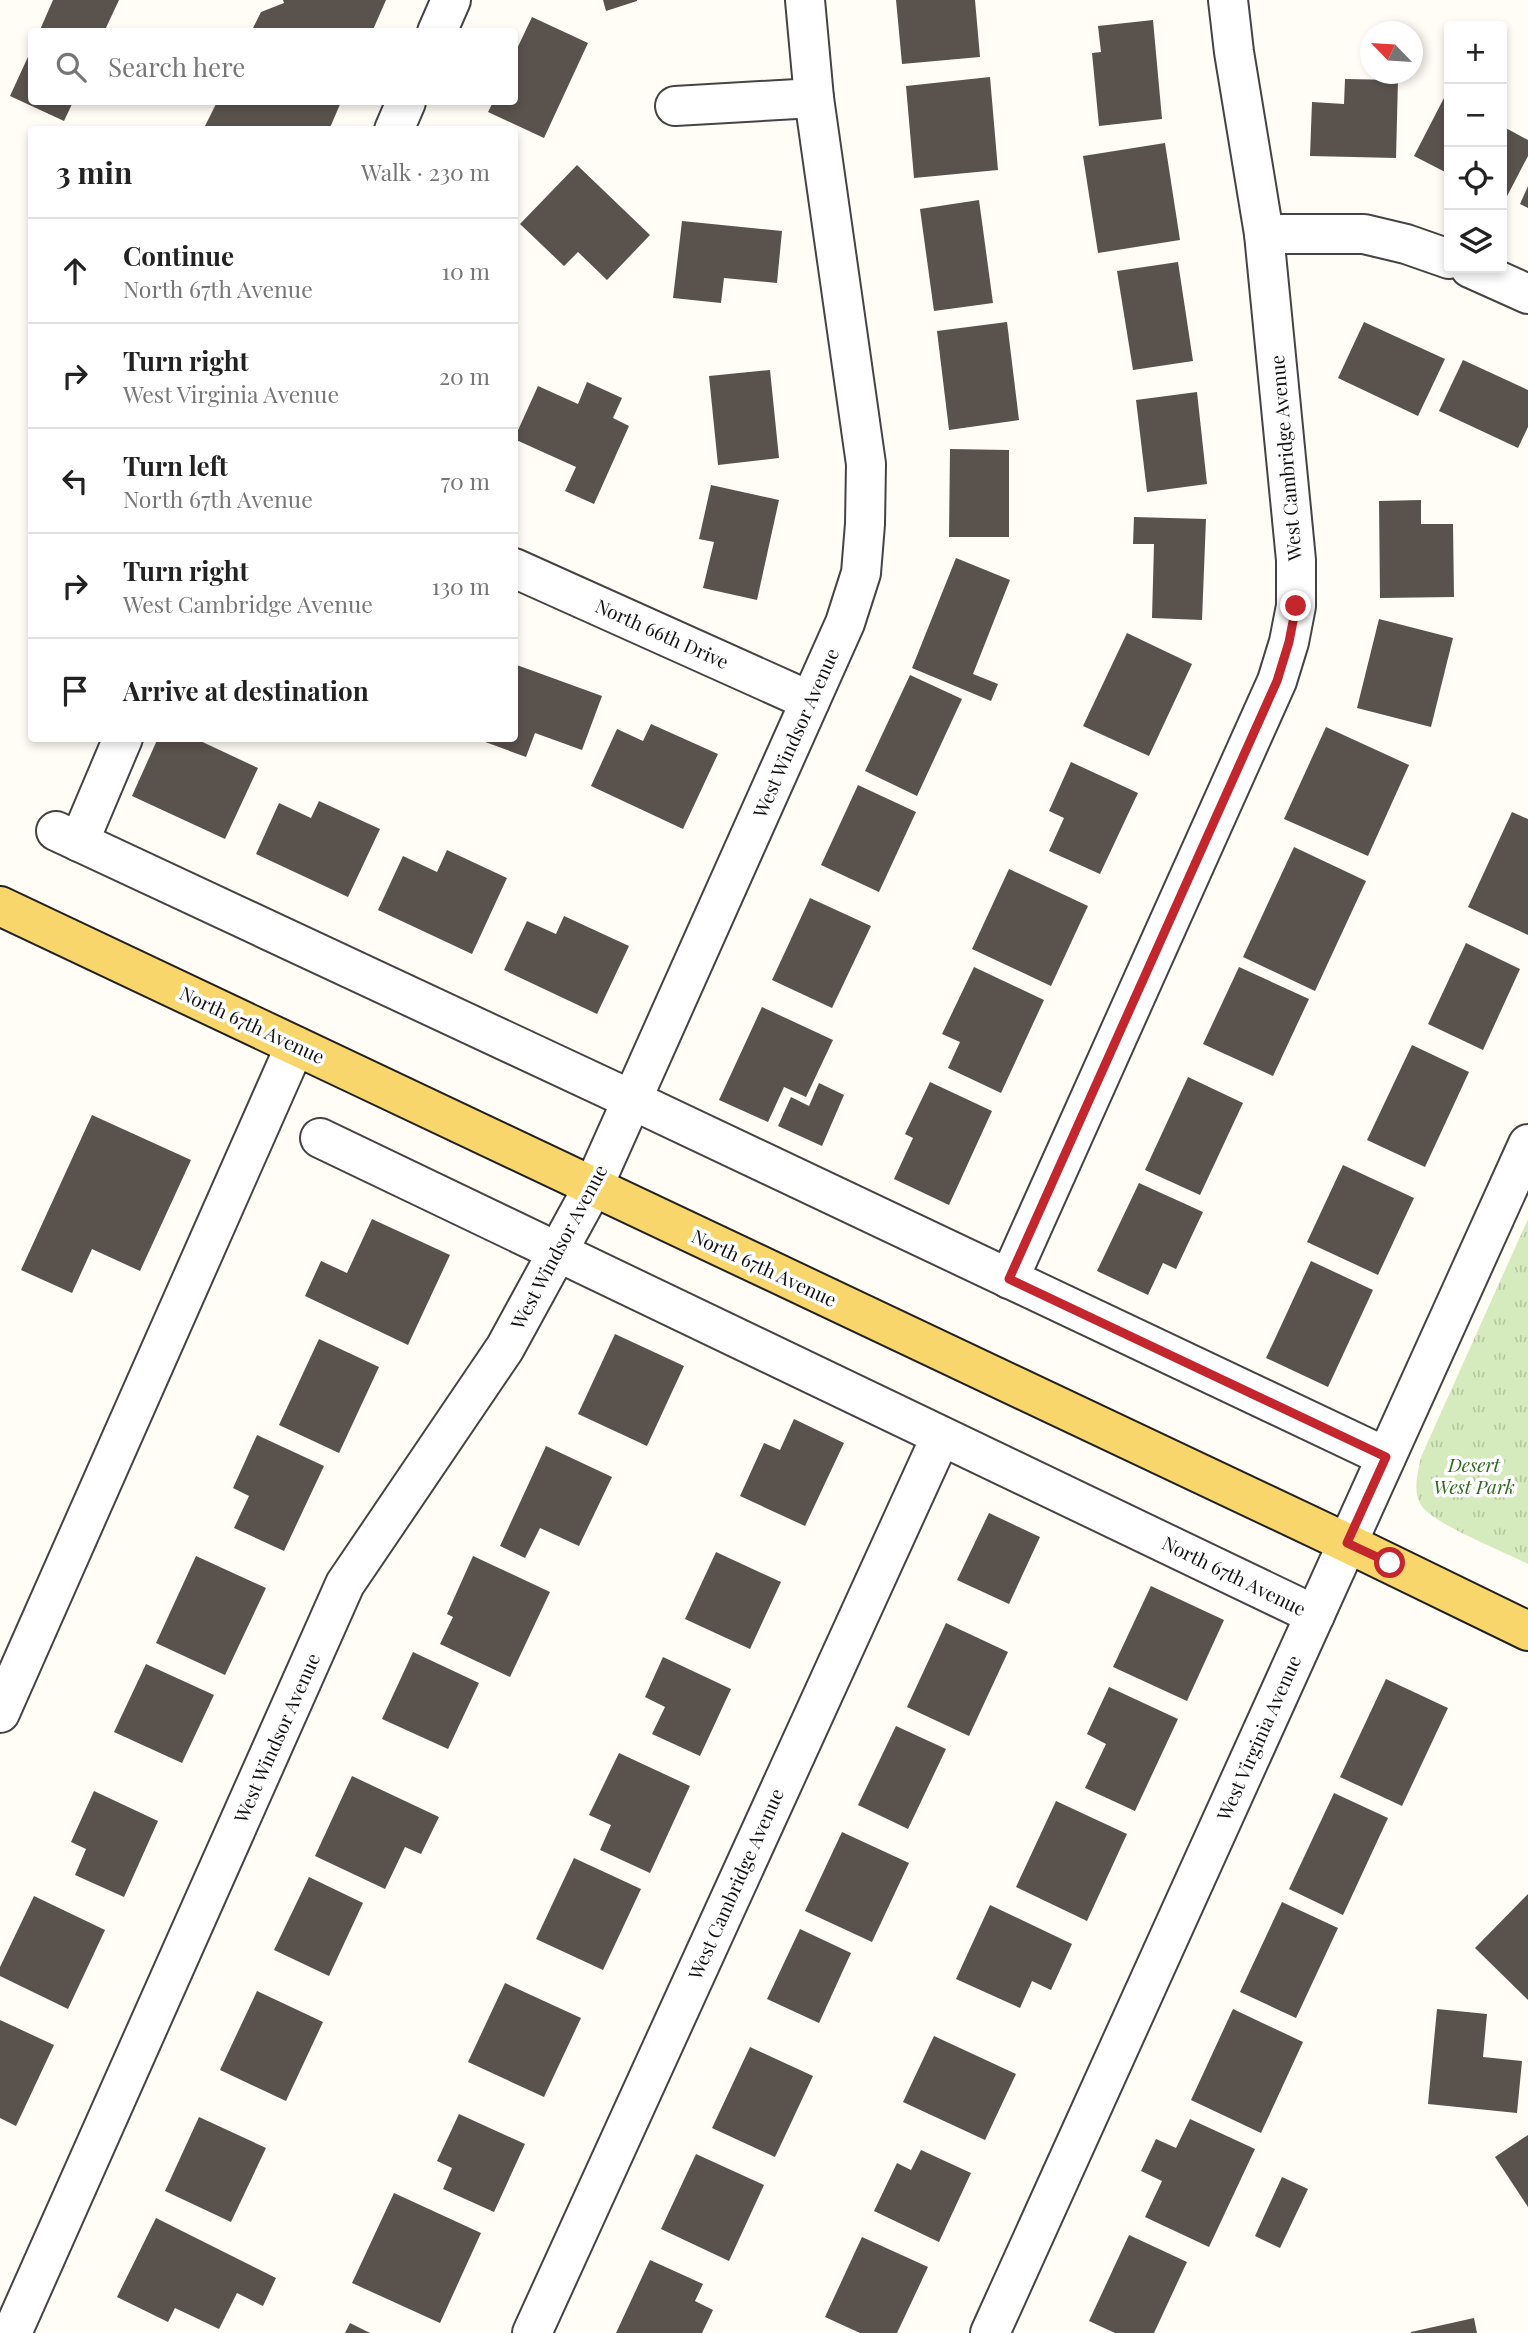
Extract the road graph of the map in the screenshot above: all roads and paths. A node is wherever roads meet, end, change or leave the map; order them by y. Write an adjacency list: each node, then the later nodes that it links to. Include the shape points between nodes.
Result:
1 (452, 0): 4 (street)
2 (805, 0): 5 (street, West Windsor Avenue)
3 (1228, 0): 9 (street, West Cambridge Avenue)
4 (440, 28)
5 (814, 98): 7 (street); 14 (street, West Windsor Avenue, via 866,476 861,573 845,623)
6 (405, 105): 8 (street)
7 (675, 106)
8 (396, 126)
9 (1264, 234): 10 (street, via 1364,234); 23 (street, West Cambridge Avenue, via 1296,560 1296,606 1289,642 1277,681)
10 (1444, 257)
11 (1481, 273): 12 (street)
12 (1528, 294)
13 (518, 570): 14 (street, North 66th Drive)
14 (810, 701): 18 (street, West Windsor Avenue)
15 (121, 742): 18 (street, via 68,837)
16 (0, 906): 17 (main road, North 67th Avenue)
17 (295, 1046): 21 (main road, North 67th Avenue); 29 (street)
18 (632, 1100): 21 (street, West Windsor Avenue); 23 (street)
19 (320, 1138): 22 (street, North 67th Avenue)
20 (1528, 1144): 25 (street, West Virginia Avenue)
21 (593, 1187): 22 (street, West Windsor Avenue); 26 (main road, North 67th Avenue)
22 (557, 1252): 24 (street, North 67th Avenue); 30 (street, West Windsor Avenue, via 505,1348 345,1584)
23 (1009, 1279): 25 (street)
24 (941, 1436): 27 (street, North 67th Avenue); 31 (street, West Cambridge Avenue)
25 (1386, 1457): 26 (street, West Virginia Avenue)
26 (1347, 1543): 27 (street, West Virginia Avenue); 28 (main road, North 67th Avenue)
27 (1315, 1615): 32 (street, West Virginia Avenue)
28 (1528, 1631)
29 (0, 1713)
30 (12, 2333)
31 (532, 2333)
32 (990, 2333)

